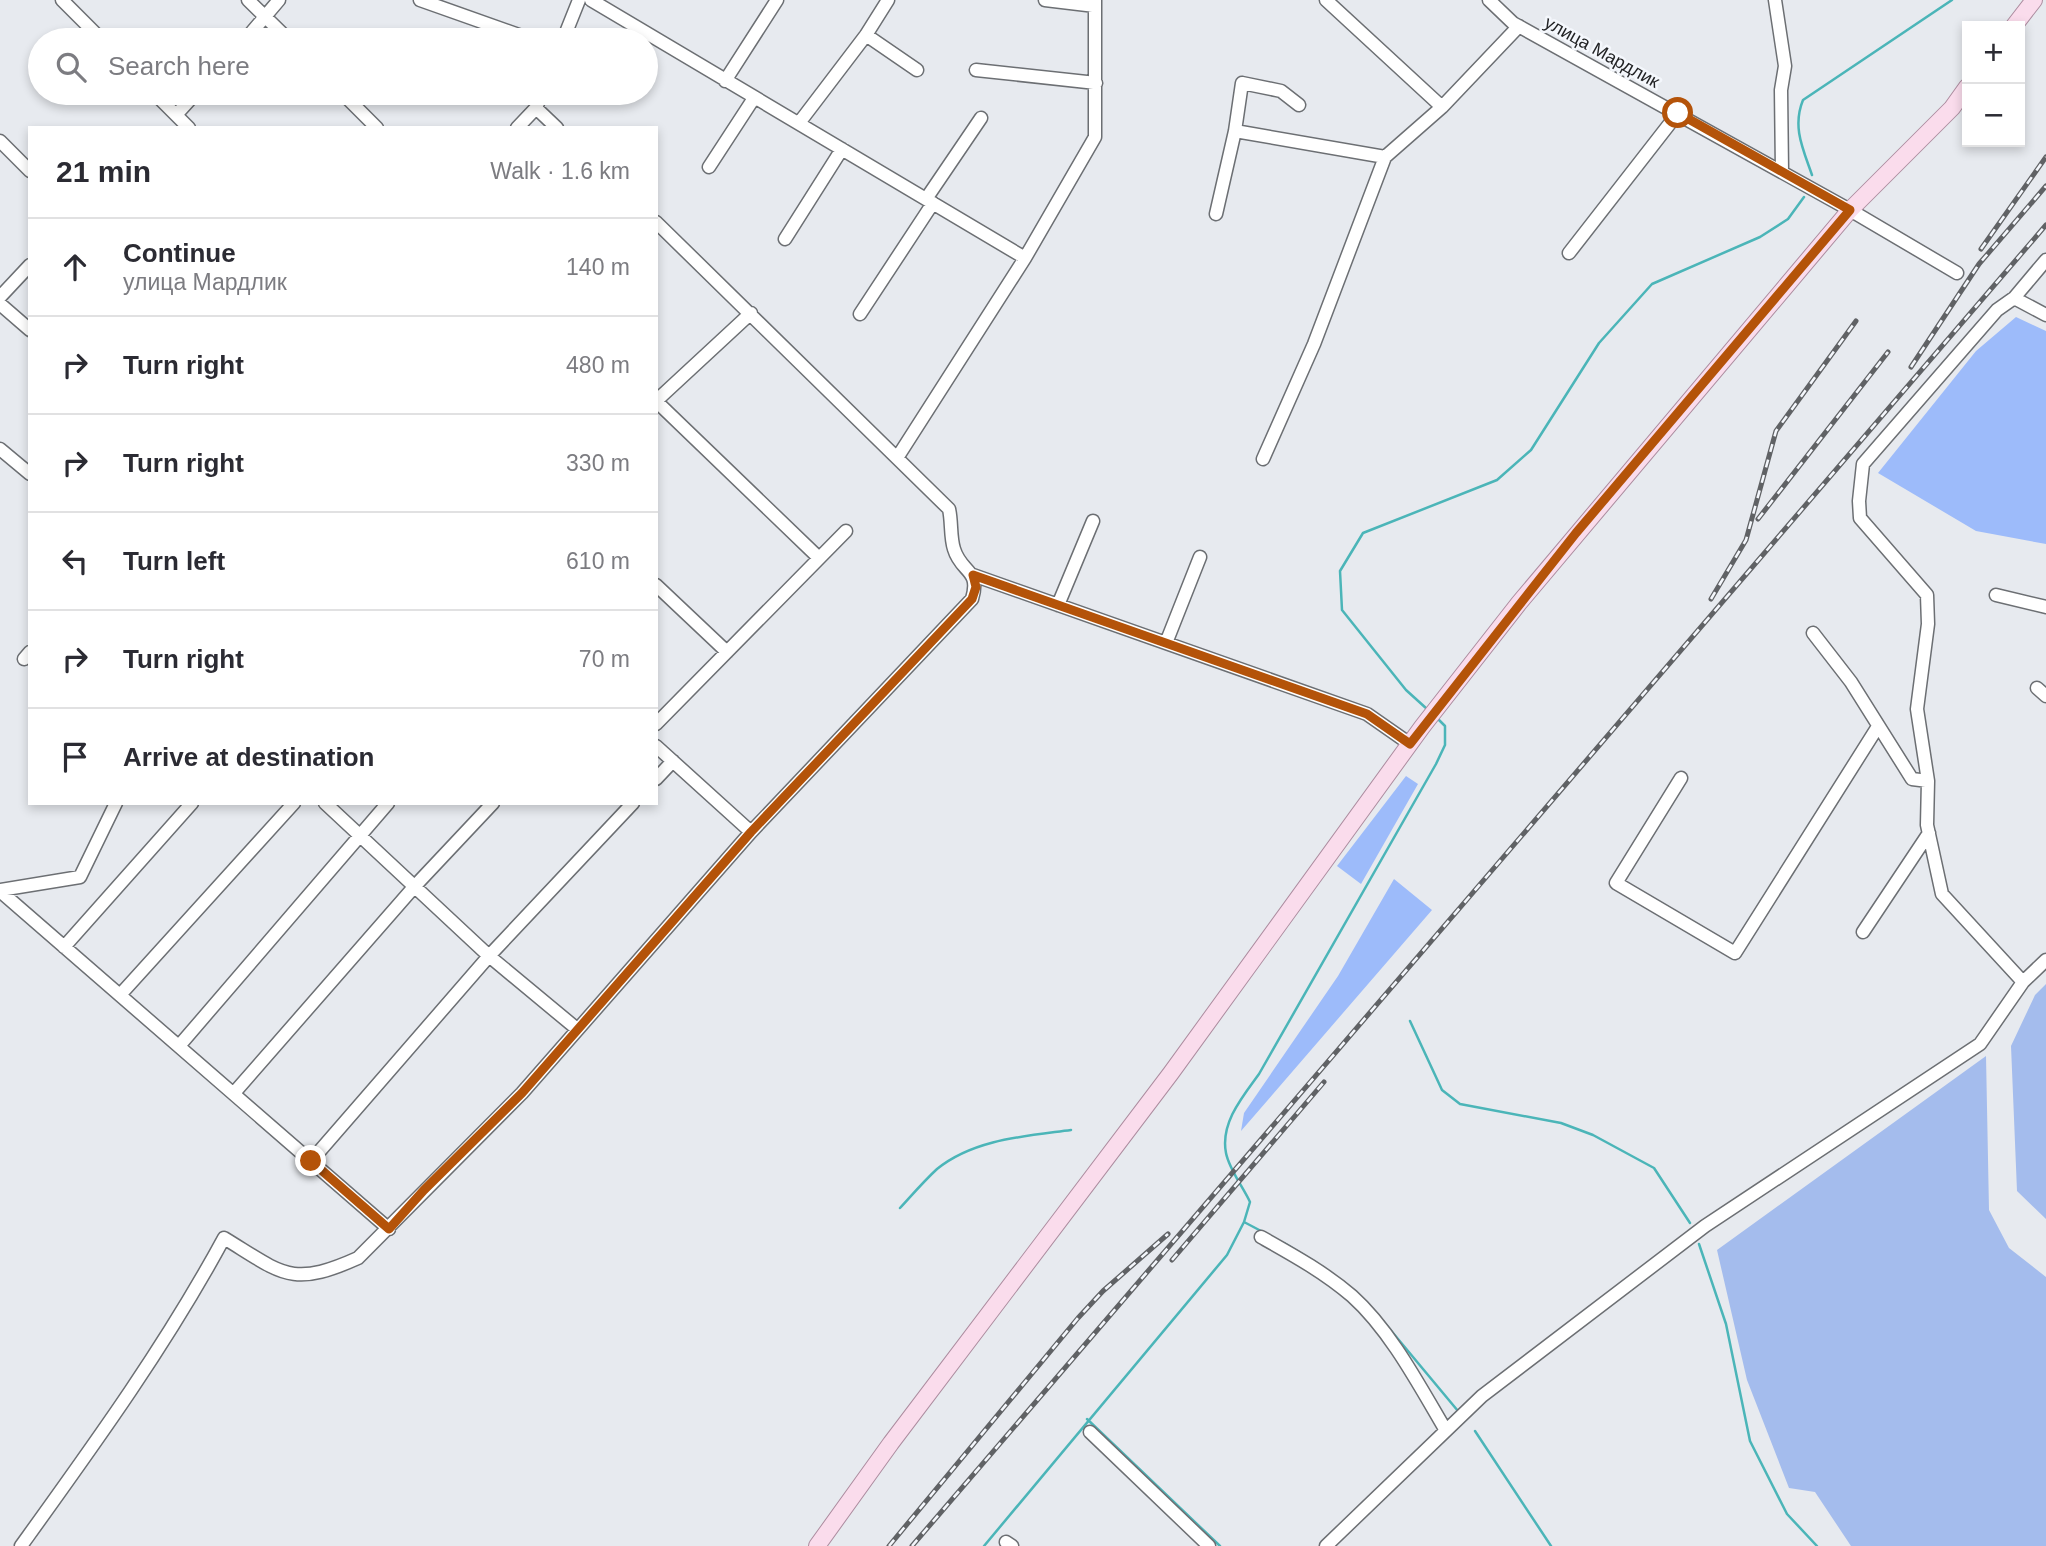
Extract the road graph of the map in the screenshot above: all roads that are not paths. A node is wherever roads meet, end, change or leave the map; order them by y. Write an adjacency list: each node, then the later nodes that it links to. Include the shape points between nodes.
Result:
1 (62, 0): 18 (street)
2 (248, 0): 15 (street)
3 (279, 0): 15 (street)
4 (419, 0): 21 (street)
5 (579, 0): 22 (street)
6 (590, 0): 23 (street)
7 (777, 0): 28 (street)
8 (888, 0): 24 (street)
9 (1045, 0): 14 (street)
10 (1326, 0): 37 (street)
11 (1489, 0): 17 (street, улица Мардлик)
12 (1775, 0): 53 (street, via 1785,66)
13 (2034, 0): 16 (main road)
14 (1096, 3): 29 (street)
15 (266, 17): 19 (street); 20 (street)
16 (2018, 21)
17 (1519, 26): 37 (street); 39 (street, улица Мардлик)
18 (90, 28)
19 (256, 28)
20 (277, 28)
21 (499, 28)
22 (568, 28)
23 (636, 28)
24 (866, 35): 26 (street); 42 (street)
25 (658, 41): 28 (street)
26 (917, 70)
27 (976, 70): 29 (street)
28 (724, 81): 31 (street)
29 (1096, 83): 60 (street, via 1094,138)
30 (1962, 95): 55 (main road)
31 (754, 98): 42 (street); 51 (street)
32 (166, 105): 40 (street)
33 (185, 105): 40 (street)
34 (354, 105): 44 (street)
35 (537, 105): 38 (street)
36 (1298, 105): 47 (street, via 1281,91 1242,83)
37 (1442, 107): 50 (street)
38 (536, 108): 45 (street); 46 (street)
39 (1678, 113): 53 (street, улица Мардлик); 59 (street)
40 (176, 115): 43 (street)
41 (982, 118): 54 (street)
42 (799, 123): 49 (street)
43 (187, 126)
44 (375, 126)
45 (519, 126)
46 (555, 126)
47 (1235, 131): 50 (street); 56 (street)
48 (0, 141): 52 (street)
49 (842, 149): 54 (street); 58 (street)
50 (1385, 157): 75 (street, via 1314,344)
51 (709, 167)
52 (28, 169)
53 (1782, 172): 55 (street, улица Мардлик)
54 (930, 201): 60 (street); 68 (street)
55 (1850, 210): 63 (street, улица Мардлик); 91 (main road, via 1576,533)
56 (1216, 215)
57 (658, 224): 67 (street)
58 (785, 239)
59 (1569, 253)
60 (1025, 258): 74 (street)
61 (2046, 260): 65 (street)
62 (28, 267): 64 (street)
63 (1957, 273)
64 (0, 297)
65 (2014, 298): 69 (street); 96 (street, via 1997,310 1863,464 1860,518 1927,595 1928,624 1917,709)
66 (0, 304): 70 (street)
67 (751, 313): 71 (street); 74 (street)
68 (860, 314)
69 (2046, 315)
70 (28, 328)
71 (658, 399)
72 (658, 403): 80 (street)
73 (0, 449): 76 (street)
74 (897, 458): 81 (street, via 949,509 953,547)
75 (1263, 459)
76 (28, 472)
77 (1093, 521): 84 (street)
78 (846, 531): 80 (street)
79 (1200, 557): 87 (street)
80 (819, 558): 88 (street)
81 (973, 575): 84 (street); 104 (street, via 972,599)
82 (658, 587): 88 (street)
83 (1996, 595): 85 (street)
84 (1058, 605): 87 (street)
85 (2046, 607)
86 (1813, 633): 90 (street, via 1851,682)
87 (1166, 643): 91 (street, via 1367,714)
88 (727, 652): 89 (street)
89 (658, 721)
90 (1877, 728): 95 (street, via 1735,953 1616,883); 96 (street, via 1912,779)
91 (1410, 744): 124 (main road)
92 (658, 748): 93 (street)
93 (673, 761): 94 (street); 104 (street)
94 (658, 777)
95 (1681, 778)
96 (1928, 781): 105 (street)
97 (115, 805): 108 (street, via 80,877)
98 (190, 805): 110 (street)
99 (292, 805): 114 (street)
100 (327, 805): 106 (street)
101 (386, 805): 106 (street)
102 (491, 805): 107 (street)
103 (631, 805): 111 (street)
104 (751, 832): 115 (street)
105 (1929, 833): 109 (street); 113 (street, via 1942,894)
106 (359, 835): 107 (street); 116 (street)
107 (414, 887): 111 (street); 117 (street)
108 (0, 890): 110 (street)
109 (1863, 932)
110 (64, 947): 114 (street)
111 (489, 956): 115 (street); 118 (street)
112 (2046, 960): 113 (street)
113 (2023, 982): 121 (street, via 1980,1044 1705,1226)
114 (120, 995): 116 (street)
115 (577, 1029): 119 (street, via 522,1093)
116 (179, 1046): 117 (street)
117 (233, 1093): 118 (street)
118 (311, 1161): 119 (street)
119 (389, 1229): 123 (street, via 358,1258 324,1273 296,1276 274,1269 224,1238 190,1302 126,1401)
120 (1261, 1237): 121 (street, via 1312,1265 1354,1298 1402,1357)
121 (1445, 1429): 126 (street)
122 (1090, 1432): 125 (street)
123 (21, 1546)
124 (817, 1546)
125 (1209, 1546)
126 (1326, 1546)

